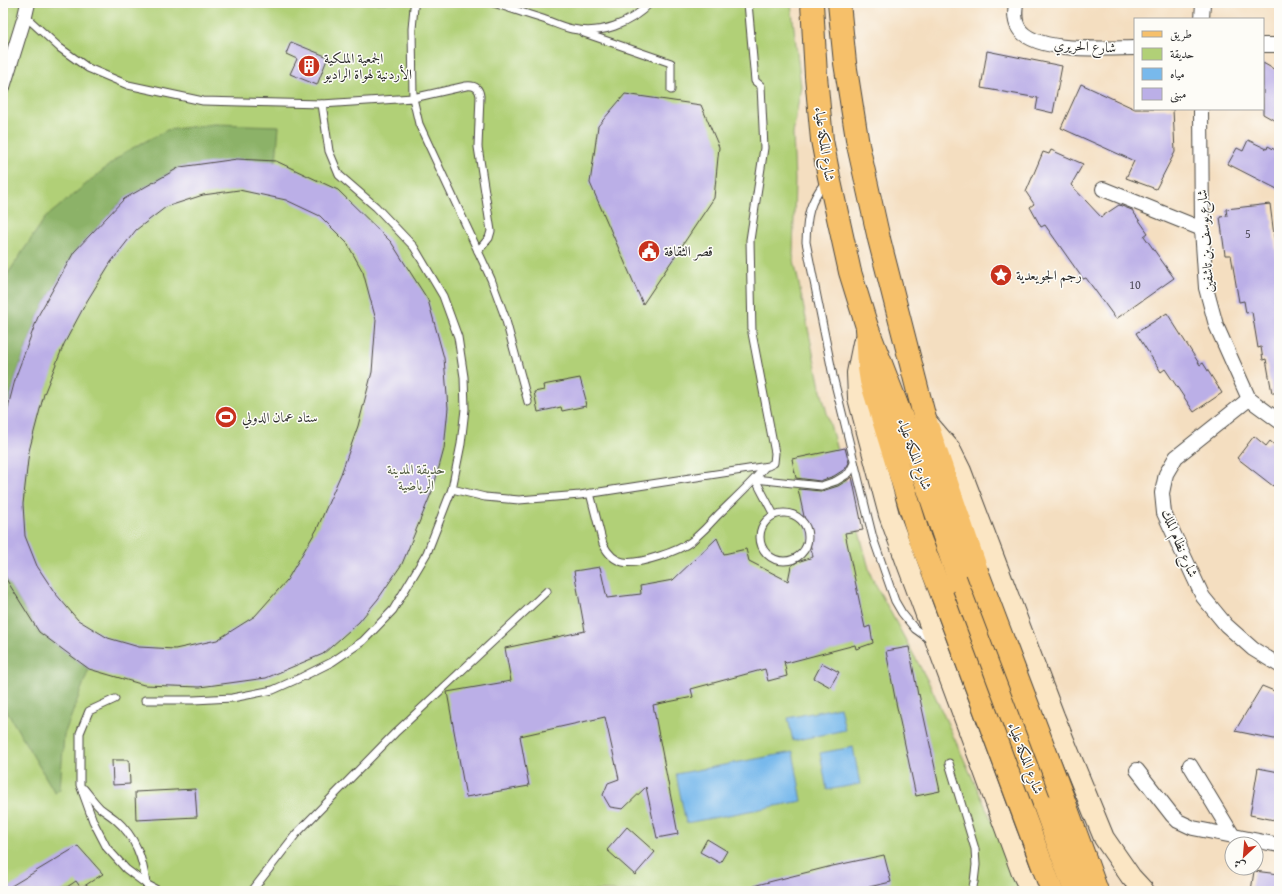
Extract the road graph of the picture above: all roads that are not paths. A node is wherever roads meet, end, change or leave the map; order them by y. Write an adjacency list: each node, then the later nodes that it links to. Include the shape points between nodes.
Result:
1 (493, 3): 11 (lane)
2 (650, 3): 11 (lane, via 626,22 608,28 590,31)
3 (748, 3): 30 (lane, via 755,82 761,86 764,148 750,240 752,333 775,456 774,463)
4 (812, 3): 20 (main road, شارع الملكة علياء, via 822,140)
5 (839, 3): 27 (main road, شارع الملكة علياء, via 845,63 858,145)
6 (1016, 3): 14 (street, شارع الحريري, via 1015,18 1018,28 1024,35 1039,42 1058,47)
7 (1203, 3): 10 (street)
8 (413, 4): 17 (lane)
9 (26, 10): 15 (street); 18 (lane, via 60,48 88,68 128,85 203,101)
10 (1202, 18)
11 (572, 29): 16 (lane, via 672,63)
12 (1279, 45): 13 (street)
13 (1264, 46)
14 (1134, 48)
15 (3, 87)
16 (671, 90)
17 (413, 98): 18 (lane); 23 (lane, via 419,124); 23 (lane, via 471,85 479,91 478,148 492,231 490,238)
18 (322, 104): 32 (lane, via 329,151 339,175 376,207 414,247 443,296 458,337 464,377 465,409)
19 (1202, 110): 22 (street, شارع يوسف بن تاشفين)
20 (829, 177): 24 (main road, شارع الملكة علياء, via 850,272); 29 (lane, via 816,194 809,209 806,242 833,376)
21 (1103, 189): 22 (street)
22 (1202, 229): 25 (street, شارع يوسف بن تاشفين, via 1206,288 1216,325)
23 (478, 250): 26 (lane, via 505,317)
24 (867, 327): 35 (main road, شارع الملكة علياء, via 919,462); 37 (main road, via 857,373 858,398 889,515); 55 (main road, bridge, via 871,382 920,539)
25 (1249, 399): 28 (street, شارع يوسف بن تاشفين); 38 (street, شارع نظام الملك, via 1176,457 1166,474 1162,493 1164,513 1203,597 1226,625 1253,649)
26 (528, 402)
27 (925, 419): 35 (main road, شارع الملكة علياء); 46 (main road, via 950,449 961,471 1054,716)
28 (1279, 421)
29 (854, 463): 31 (lane, via 849,473 821,486); 37 (lane, via 873,538 895,601 915,629)
30 (765, 466): 31 (lane); 33 (lane)
31 (755, 479): 33 (lane, via 692,541 668,553 630,562 616,559 606,550); 34 (lane)
32 (452, 489): 33 (lane, via 485,497 519,500); 40 (lane, via 427,553 393,610 363,641 332,662 274,690 232,698)
33 (590, 493)
34 (774, 515): 34 (lane, via 763,525 760,532 762,547 773,558 796,558 802,552 808,538 805,526 797,517 790,514)
35 (968, 576): 56 (main road, شارع الملكة علياء, bridge); 57 (main road, شارع الملكة علياء, bridge, via 1063,798)
36 (547, 591): 52 (lane, via 389,739 296,834)
37 (938, 646): 49 (main road)
38 (1279, 665)
39 (115, 699): 44 (lane, via 89,711 80,733)
40 (145, 700)
41 (949, 763): 53 (lane, via 975,849 976,865)
42 (1190, 765): 45 (street)
43 (1137, 770): 45 (street, via 1178,821 1193,828)
44 (80, 785): 50 (lane, via 93,821 107,848 126,869); 50 (lane, via 101,809 128,833 142,860)
45 (1233, 836)
46 (1104, 838): 49 (main road, via 1097,849 1076,867 1049,875); 58 (main road)
47 (1264, 842): 48 (street)
48 (1279, 845)
49 (1021, 871): 54 (main road)
50 (146, 884): 51 (lane)
51 (159, 891)
52 (252, 891)
53 (972, 891)
54 (1031, 891)
55 (1052, 891)
56 (1075, 891)
57 (1097, 891)
58 (1144, 891)

